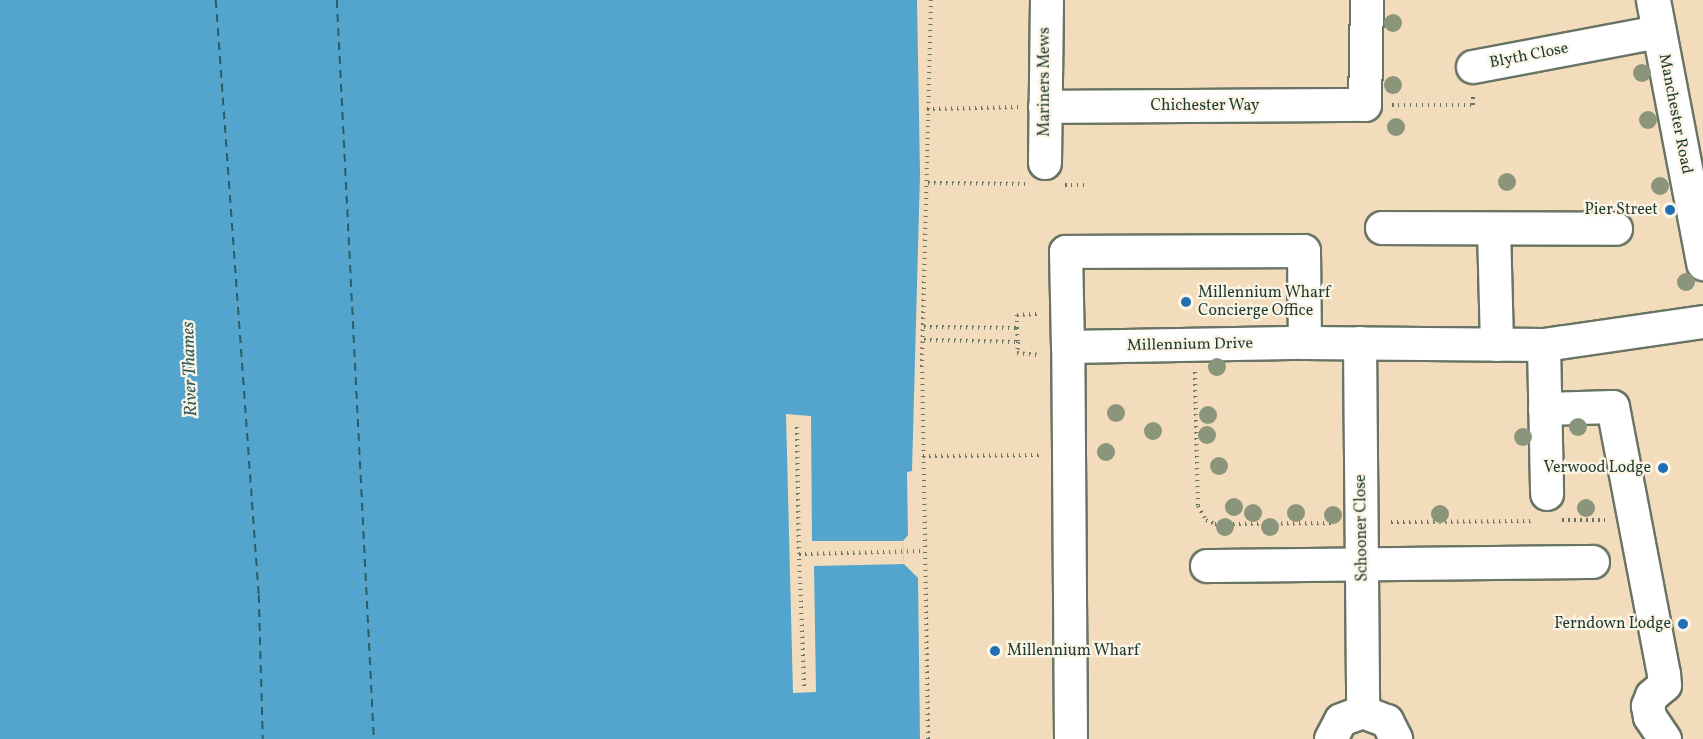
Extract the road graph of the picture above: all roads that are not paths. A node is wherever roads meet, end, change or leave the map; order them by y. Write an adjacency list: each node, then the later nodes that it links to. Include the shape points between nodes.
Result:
1 (1047, 0): 6 (street, Mariners Mews)
2 (1367, 0): 6 (street, Chichester Way, via 1365,105)
3 (1653, 0): 4 (main road, Manchester Road)
4 (1659, 32): 5 (street, Blyth Close); 8 (main road, Manchester Road)
5 (1473, 67)
6 (1045, 107): 7 (street, Mariners Mews)
7 (1043, 177)
8 (1697, 198): 12 (main road, Manchester Road)
9 (1382, 228): 10 (street)
10 (1494, 229): 11 (street); 16 (street)
11 (1616, 229)
12 (1703, 263)
13 (1703, 322): 17 (street, Millennium Drive)
14 (1305, 343): 15 (street, Millennium Drive); 18 (street, Millennium Drive); 18 (street, via 1304,251 1066,252)
15 (1360, 343): 16 (street, Millennium Drive); 22 (street, Schooner Close)
16 (1497, 345): 17 (street, Millennium Drive)
17 (1544, 345): 19 (street)
18 (1058, 351): 25 (street, via 1067,455)
19 (1545, 409): 20 (street); 28 (street, via 1613,407 1665,685 1652,696 1648,706 1650,717)
20 (1545, 512)
21 (1593, 562): 22 (street)
22 (1362, 564): 23 (street); 24 (street, Schooner Close)
23 (1207, 566)
24 (1364, 712): 26 (street, via 1341,720); 27 (street, via 1387,721)
25 (1071, 739)
26 (1332, 739)
27 (1396, 739)
28 (1665, 739)

